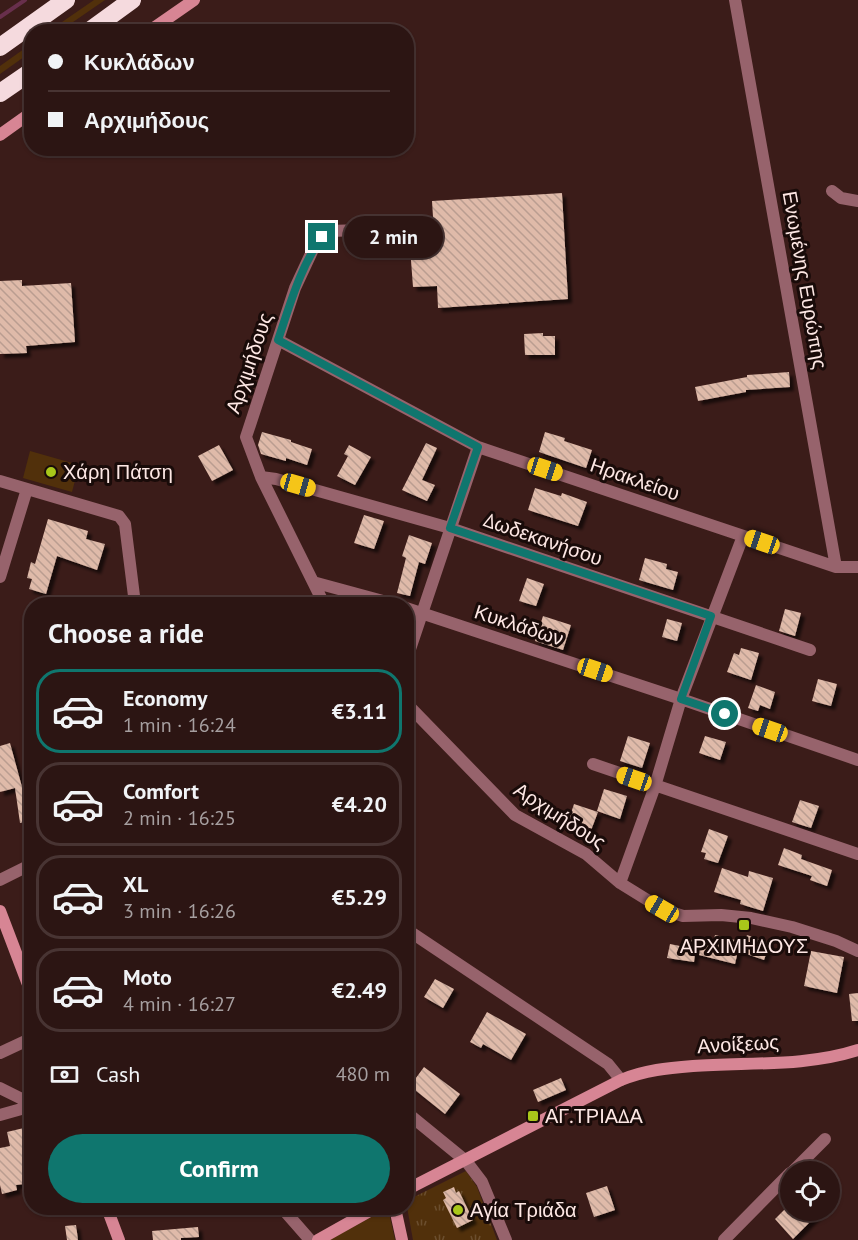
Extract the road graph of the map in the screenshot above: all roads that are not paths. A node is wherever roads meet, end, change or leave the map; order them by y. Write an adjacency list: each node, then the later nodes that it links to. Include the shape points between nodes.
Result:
1 (66, 0): 5 (highway)
2 (132, 0): 6 (highway)
3 (194, 0): 7 (street)
4 (735, 0): 24 (street, Ενωμένης Ευρώπης)
5 (32, 24)
6 (99, 24)
7 (160, 24)
8 (24, 30): 9 (highway)
9 (0, 47)
10 (24, 76): 11 (highway)
11 (0, 93)
12 (24, 118): 13 (street)
13 (0, 135)
14 (832, 191): 15 (street, via 841,198)
15 (858, 201)
16 (397, 229): 17 (street, Αρχιμήδους, via 329,231 322,237 295,288)
17 (278, 340): 18 (street, Ηρακλείου); 19 (street, Αρχιμήδους, via 246,437)
18 (478, 447): 22 (street); 23 (street, Ηρακλείου)
19 (261, 477): 22 (street, Δωδεκανήσου); 27 (street, Αρχιμήδους)
20 (0, 481): 21 (street)
21 (27, 489): 26 (street); 28 (street, via 119,516 125,524)
22 (450, 528): 32 (street); 33 (street, Δωδεκανήσου)
23 (743, 536): 24 (street, Ηρακλείου); 33 (street)
24 (836, 567): 25 (street, Ηρακλείου)
25 (858, 567)
26 (0, 577)
27 (313, 582): 29 (street, Αρχιμήδους); 30 (street)
28 (134, 597)
29 (320, 597)
30 (368, 597)
31 (414, 610): 32 (street, Κυκλάδων)
32 (422, 613): 34 (street); 36 (street, Κυκλάδων)
33 (711, 616): 35 (street, Δωδεκανήσου); 36 (street)
34 (414, 637)
35 (810, 650)
36 (681, 699): 38 (street, Κυκλάδων); 40 (street)
37 (414, 711): 44 (street, Αρχιμήδους, via 515,815 586,854)
38 (858, 760)
39 (593, 765): 40 (street)
40 (655, 786): 41 (street); 44 (street)
41 (858, 854)
42 (24, 868): 43 (street)
43 (0, 880)
44 (620, 883): 47 (street, Αρχιμήδους, via 672,913 751,918 836,941)
45 (0, 911): 48 (street)
46 (414, 934): 52 (street, via 608,1064)
47 (858, 951)
48 (24, 974)
49 (24, 1042): 51 (street)
50 (858, 1050): 52 (street, Ανοίξεως, via 811,1060 652,1070)
51 (0, 1053)
52 (621, 1080): 59 (street, Ανοίξεως)
53 (0, 1088): 54 (street)
54 (24, 1100)
55 (24, 1109): 56 (street)
56 (0, 1115)
57 (414, 1119): 59 (street)
58 (825, 1139): 60 (street)
59 (466, 1161): 62 (street, Ανοίξεως); 71 (street, via 482,1182)
60 (802, 1161)
61 (780, 1183): 72 (street)
62 (414, 1186)
63 (110, 1215): 67 (street)
64 (288, 1215): 68 (street)
65 (363, 1215): 69 (street)
66 (397, 1215): 70 (street)
67 (119, 1240)
68 (310, 1240)
69 (318, 1240)
70 (402, 1240)
71 (506, 1240)
72 (724, 1240)

